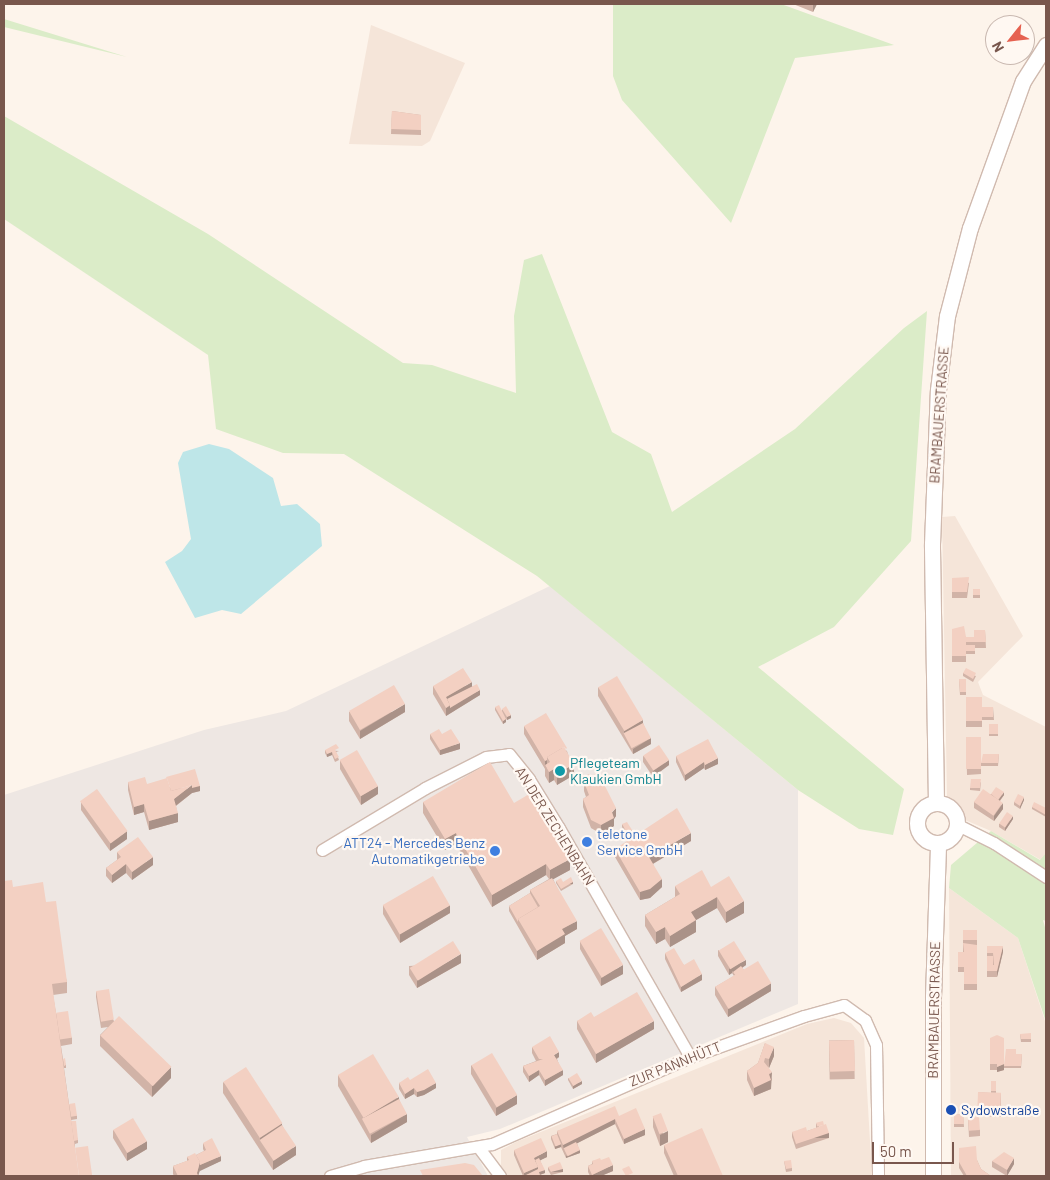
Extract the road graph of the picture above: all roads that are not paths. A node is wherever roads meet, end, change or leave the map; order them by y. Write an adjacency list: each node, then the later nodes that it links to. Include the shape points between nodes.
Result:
1 (1046, 45): 2 (main road, BRAMBAUERSTRASSE, via 1020,90 970,228 947,316 938,390 932,544)
2 (936, 803): 3 (main road, via 952,809); 4 (main road, via 920,812 917,826 926,840)
3 (958, 825): 4 (main road, via 951,838); 6 (street, via 994,842)
4 (938, 844): 12 (main road, BRAMBAUERSTRASSE, via 933,1004)
5 (322, 850): 7 (street, AN DER ZECHENBAHN, via 425,788 486,757 509,754 529,779)
6 (1046, 877)
7 (690, 1057): 8 (street, ZUR PANNHÜTT); 11 (street, ZUR PANNHÜTT, via 844,1005 866,1020 876,1045)
8 (479, 1148): 9 (street, ZUR PANNHÜTT, via 364,1166); 10 (street)
9 (330, 1176)
10 (500, 1176)
11 (878, 1176)
12 (934, 1176)

